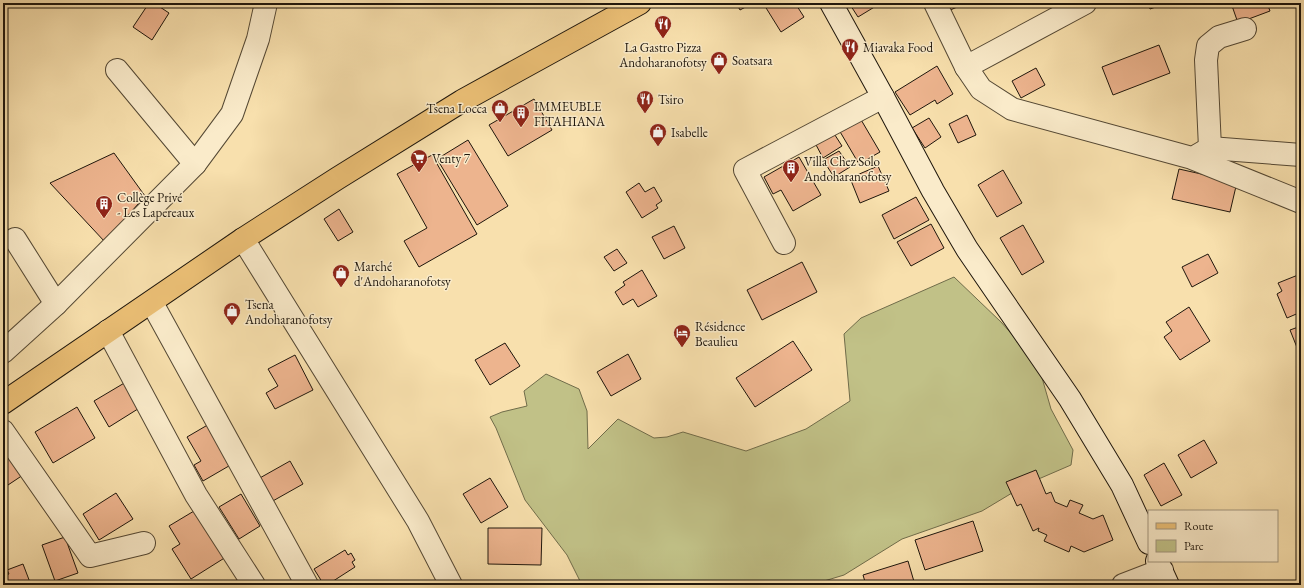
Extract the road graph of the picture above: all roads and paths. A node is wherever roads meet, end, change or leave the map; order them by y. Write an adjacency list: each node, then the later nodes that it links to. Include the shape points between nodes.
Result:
1 (266, 3): 12 (street, via 258,39 232,114)
2 (640, 3): 15 (main road, via 462,101)
3 (831, 3): 9 (street)
4 (935, 3): 7 (street)
5 (1084, 3): 7 (street)
6 (1245, 29): 10 (street, via 1219,37 1208,46)
7 (966, 67): 10 (street, via 981,89 1012,109)
8 (117, 70): 12 (street)
9 (883, 97): 16 (street, via 745,170); 23 (street, via 967,249 1070,399 1122,485)
10 (1201, 153): 11 (street); 13 (street)
11 (1301, 154)
12 (195, 164): 18 (street)
13 (1301, 202)
14 (15, 239): 18 (street)
15 (243, 239): 17 (main road); 28 (street, via 418,521)
16 (784, 243)
17 (152, 303): 19 (main road); 27 (street)
18 (56, 304): 20 (street)
19 (108, 331): 21 (main road); 26 (street, via 196,495)
20 (3, 352)
21 (3, 403)
22 (3, 432): 24 (street, via 90,556)
23 (1148, 541)
24 (144, 543)
25 (1162, 572): 29 (street)
26 (254, 585)
27 (307, 585)
28 (451, 585)
29 (1123, 585)

